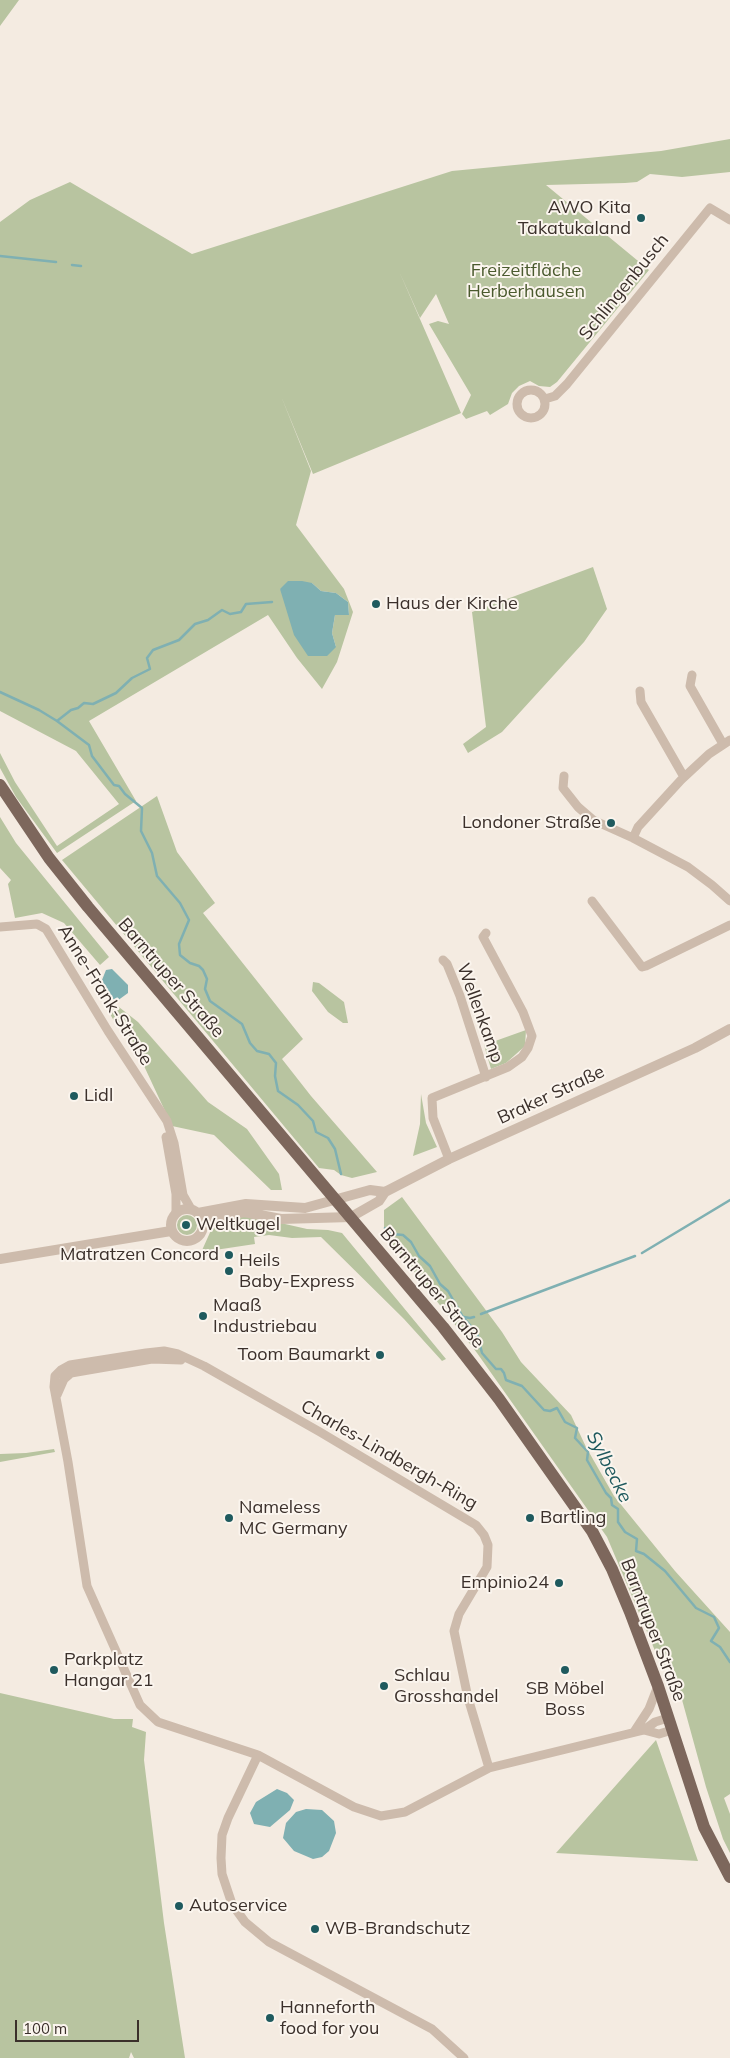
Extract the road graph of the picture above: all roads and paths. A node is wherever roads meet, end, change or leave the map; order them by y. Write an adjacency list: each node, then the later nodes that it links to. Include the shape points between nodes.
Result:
1 (730, 220): 2 (street, Schlingenbusch, via 710,208 567,384 555,396)
2 (545, 400)
3 (692, 675): 5 (street, via 690,686)
4 (640, 691): 7 (street, via 641,702)
5 (727, 742): 7 (street)
6 (564, 776): 9 (street, via 563,788 584,813 598,824)
7 (684, 777): 9 (street, via 638,827)
8 (0, 785): 21 (main road, Barntruper Straße, via 49,858 88,908)
9 (633, 838): 11 (street, via 688,867)
10 (592, 901): 12 (street, via 642,966)
11 (730, 901)
12 (730, 925)
13 (0, 927): 18 (street, Anne-Frank-Straße, via 37,924 46,929)
14 (486, 933): 17 (street, Wellenkamp, via 483,937 523,1012 532,1036 522,1057)
15 (443, 960): 17 (street, Wellenkamp, via 460,996)
16 (730, 1029): 19 (street, Braker Straße, via 695,1048)
17 (486, 1077): 19 (street, Wellenkamp, via 432,1098 434,1118)
18 (163, 1117): 22 (street, Anne-Frank-Straße, via 170,1130 183,1195); 24 (street, Anne-Frank-Straße, via 176,1191)
19 (449, 1159): 20 (street, Braker Straße)
20 (385, 1192): 21 (street, Braker Straße, via 370,1190); 23 (street, Braker Straße, via 379,1201)
21 (336, 1201): 22 (street, Braker Straße, via 305,1208 246,1204); 23 (main road, Barntruper Straße)
22 (194, 1211): 24 (street, via 184,1209); 25 (street)
23 (351, 1217): 25 (street, via 281,1219 244,1212 215,1218); 28 (main road, Barntruper Straße, via 482,1377 592,1531 627,1603)
24 (173, 1222): 25 (street, via 180,1241 188,1242 200,1236); 26 (street); 27 (street)
25 (203, 1226)
26 (0, 1252)
27 (0, 1258)
28 (658, 1686): 29 (main road, Barntruper Straße); 30 (street)
29 (670, 1724): 30 (street, Charles-Lindbergh-Ring, via 659,1734); 33 (main road, Barntruper Straße, via 704,1827)
30 (639, 1731): 32 (street, Charles-Lindbergh-Ring)
31 (258, 1755): 32 (street, Charles-Lindbergh-Ring, via 354,1807 381,1816 405,1812); 32 (street, Charles-Lindbergh-Ring, via 158,1722 140,1706 86,1586 56,1395 67,1376 152,1359 189,1360 476,1524 488,1545 487,1567 459,1614 454,1632 468,1698); 34 (street, via 222,1835 222,1874 232,1904 245,1922 269,1942 432,2029)
32 (489, 1768)
33 (730, 1877)
34 (464, 2058)

